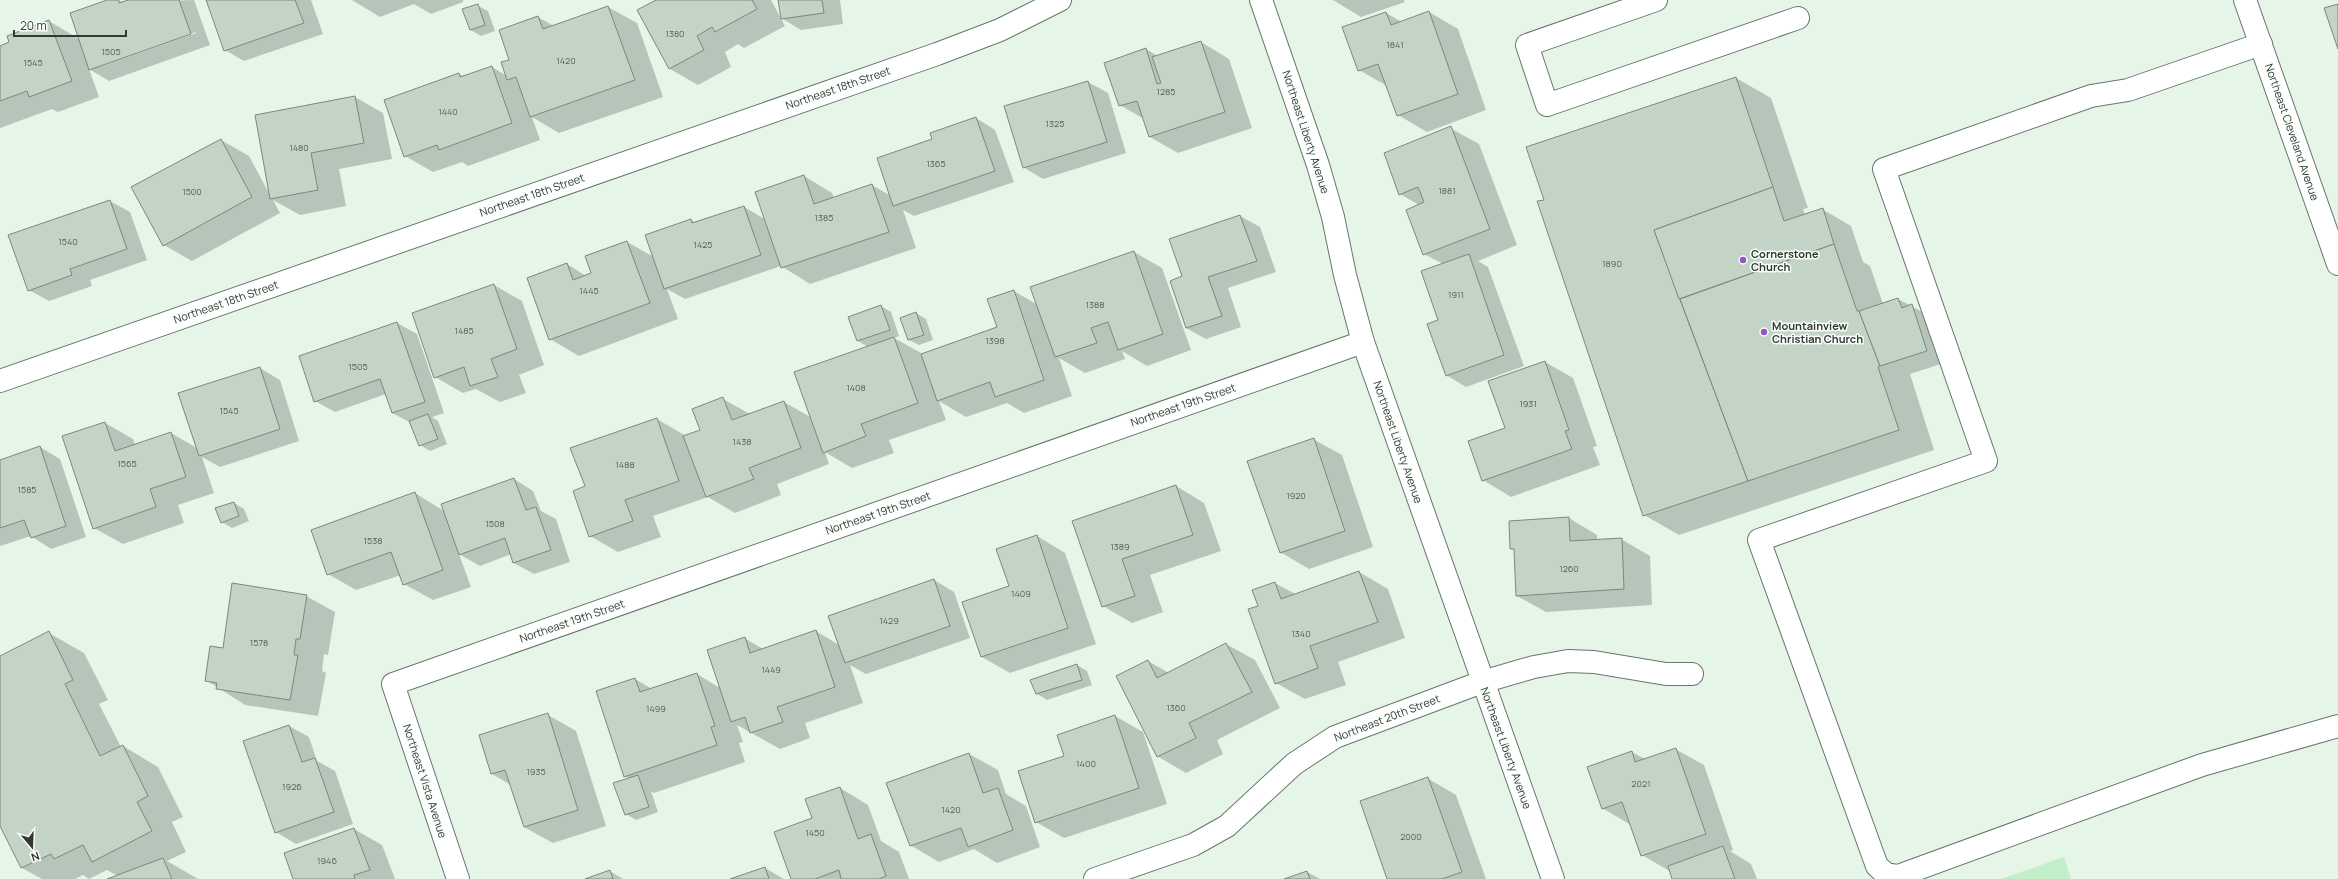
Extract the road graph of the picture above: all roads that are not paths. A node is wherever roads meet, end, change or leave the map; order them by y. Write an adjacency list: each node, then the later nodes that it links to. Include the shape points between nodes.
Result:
1 (1060, 0): 9 (street, Northeast 18th Street, via 1000,30 937,54)
2 (1261, 0): 8 (street, Northeast Liberty Avenue, via 1321,173)
3 (1656, 0): 5 (street, via 1527,45 1547,105)
4 (2245, 0): 6 (street, Northeast Cleveland Avenue)
5 (1798, 18)
6 (2260, 44): 7 (street, Northeast Cleveland Avenue); 13 (street, via 2128,90 2091,96 1884,169 1986,461 1759,540 1877,866 1886,874 1898,876 2202,765)
7 (2338, 264)
8 (1363, 342): 11 (street, Northeast Liberty Avenue); 12 (street, Northeast 19th Street)
9 (0, 381)
10 (1692, 674): 11 (street, Northeast 20th Street, via 1666,674 1594,662 1568,662 1534,666)
11 (1482, 682): 14 (street, Northeast 20th Street, via 1335,737 1294,764 1227,826 1192,846); 16 (street, Northeast Liberty Avenue)
12 (393, 684): 15 (street, Northeast Vista Avenue)
13 (2338, 726)
14 (1105, 877)
15 (458, 879)
16 (1554, 879)

